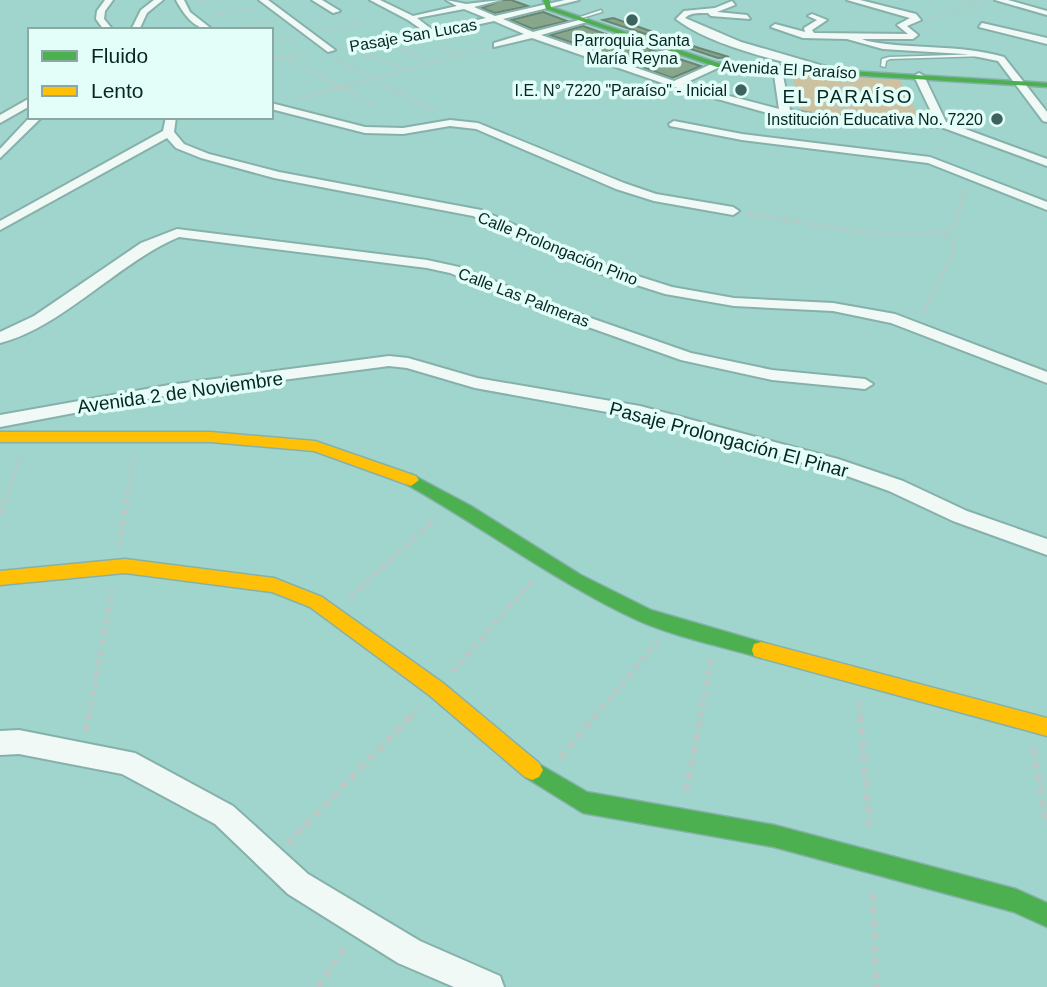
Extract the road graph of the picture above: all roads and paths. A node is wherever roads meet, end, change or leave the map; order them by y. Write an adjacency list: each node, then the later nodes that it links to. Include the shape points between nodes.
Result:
1 (109, 0): 31 (street, via 100,19)
2 (159, 0): 32 (street, via 144,12)
3 (180, 0): 33 (street, via 187,13)
4 (262, 0): 45 (street)
5 (316, 0): 19 (street)
6 (374, 0): 35 (street)
7 (450, 0): 17 (street)
8 (497, 0): 17 (street)
9 (527, 0): 15 (street)
10 (575, 0): 15 (street, Pasaje San Lucas)
11 (691, 0): 18 (street)
12 (851, 0): 28 (street)
13 (999, 0): 22 (street)
14 (732, 3): 18 (street)
15 (547, 4): 26 (street, Avenida El Paraíso); 27 (street, Pasaje San Lucas)
16 (978, 4): 28 (path)
17 (466, 7): 23 (street); 27 (street)
18 (719, 9): 21 (street)
19 (336, 10)
20 (601, 11): 26 (lane)
21 (689, 11): 25 (street); 57 (street, via 680,19 707,33 792,62)
22 (1047, 13)
23 (417, 16)
24 (812, 16): 38 (street, via 823,20 807,30)
25 (747, 17)
26 (582, 19): 36 (street, Avenida El Paraíso); 37 (street)
27 (496, 20): 34 (street, Pasaje San Lucas); 37 (street)
28 (917, 20): 39 (street, via 901,25 914,35 910,37)
29 (982, 25): 41 (street)
30 (775, 27): 38 (street)
31 (107, 28)
32 (136, 28)
33 (206, 28)
34 (446, 30)
35 (431, 33): 40 (path, Pasaje San Lucas)
36 (624, 34): 44 (street); 46 (street, Avenida El Paraíso)
37 (533, 35): 42 (street); 44 (street)
38 (814, 35): 39 (street)
39 (848, 36): 48 (street, via 885,46)
40 (383, 41): 43 (path, Pasaje San Lucas); 51 (path)
41 (1047, 41)
42 (497, 45): 51 (path)
43 (351, 46): 45 (path, Pasaje San Lucas); 56 (path)
44 (579, 49): 52 (street)
45 (331, 50): 47 (path, Pasaje San Lucas)
46 (670, 50): 52 (street); 53 (street, Avenida El Paraíso)
47 (321, 51): 49 (path, Pasaje San Lucas); 59 (path)
48 (988, 55): 54 (lane, via 901,57 884,60); 60 (street, via 1001,60)
49 (286, 57): 50 (path, Pasaje San Lucas); 64 (path)
50 (273, 60)
51 (432, 63): 56 (path)
52 (618, 65): 61 (street)
53 (717, 65): 55 (street, Avenida El Paraíso); 61 (street)
54 (883, 66)
55 (778, 68): 57 (street, Avenida El Paraíso); 79 (street)
56 (406, 70): 59 (path)
57 (839, 72): 58 (street, Avenida El Paraíso)
58 (919, 76): 60 (street, Avenida El Paraíso); 88 (street)
59 (373, 79): 64 (path); 86 (path)
60 (1018, 83): 63 (street, Avenida El Paraíso); 74 (street)
61 (674, 85): 79 (street)
62 (824, 85): 65 (path)
63 (1047, 85)
64 (342, 88): 71 (path); 77 (path)
65 (834, 89): 68 (path); 68 (path, via 846,84 858,88); 68 (path, via 815,96 827,100)
66 (903, 89): 70 (path)
67 (891, 92): 69 (path, via 877,87); 70 (path); 72 (path)
68 (846, 93): 69 (path)
69 (855, 96): 72 (path); 72 (path, via 830,105 843,110)
70 (907, 97): 88 (path, via 917,118)
71 (292, 101)
72 (868, 101): 76 (path)
73 (28, 102): 84 (street)
74 (1033, 102): 75 (street); 85 (street)
75 (1047, 103)
76 (880, 105)
77 (374, 106)
78 (273, 107): 86 (street, via 365,130 403,131)
79 (785, 113): 88 (street)
80 (840, 113): 81 (path)
81 (853, 114)
82 (35, 119): 90 (street)
83 (172, 119): 89 (street)
84 (0, 120)
85 (1047, 120)
86 (457, 123): 94 (street, via 478,126 654,197)
87 (674, 124): 92 (street, via 930,160)
88 (942, 124): 91 (street)
89 (168, 133): 95 (street); 97 (street, Calle Prolongación Pino, via 180,146 205,156 278,176 477,214 604,270 670,291 734,302 833,307)
90 (0, 155)
91 (1047, 163)
92 (971, 175): 93 (street); 96 (path, via 953,229)
93 (1047, 206)
94 (733, 211): 96 (path, via 850,228)
95 (0, 226)
96 (944, 234): 97 (path, via 954,252)
97 (916, 326): 100 (street, Calle Prolongación Pino)
98 (0, 338): 101 (street, Calle Las Palmeras, via 39,319 146,246 177,233 454,270 687,357 772,375)
99 (360, 365): 102 (street, Avenida 2 de Noviembre, via 169,390); 108 (street, Pasaje Prolongación El Pinar, via 408,363 475,383 640,412 838,466)
100 (1047, 378)
101 (865, 384)
102 (0, 421)
103 (0, 437): 104 (street)
104 (28, 437): 105 (street); 107 (path)
105 (137, 438): 106 (street, via 211,437 315,446 402,475); 110 (path)
106 (452, 503): 109 (street); 112 (path)
107 (0, 514)
108 (1047, 547)
109 (548, 563): 113 (street, via 646,616); 115 (path)
110 (115, 567): 111 (street); 112 (street, via 274,585); 119 (path)
111 (0, 578)
112 (332, 613): 115 (street)
113 (672, 625): 114 (street); 120 (path)
114 (716, 638): 116 (street); 121 (path)
115 (436, 689): 120 (street); 123 (path)
116 (1028, 720): 117 (street); 122 (path)
117 (1047, 727)
118 (0, 743): 119 (street, via 19,742)
119 (82, 754): 123 (street, via 126,762 224,815)
120 (543, 777): 121 (street, via 583,802)
121 (681, 819): 124 (street, via 774,835 872,860 1016,901)
122 (1047, 825)
123 (272, 859): 125 (street, via 298,884)
124 (1047, 915)
125 (361, 922): 126 (path); 127 (street, via 409,952)
126 (318, 987)
127 (489, 987)

